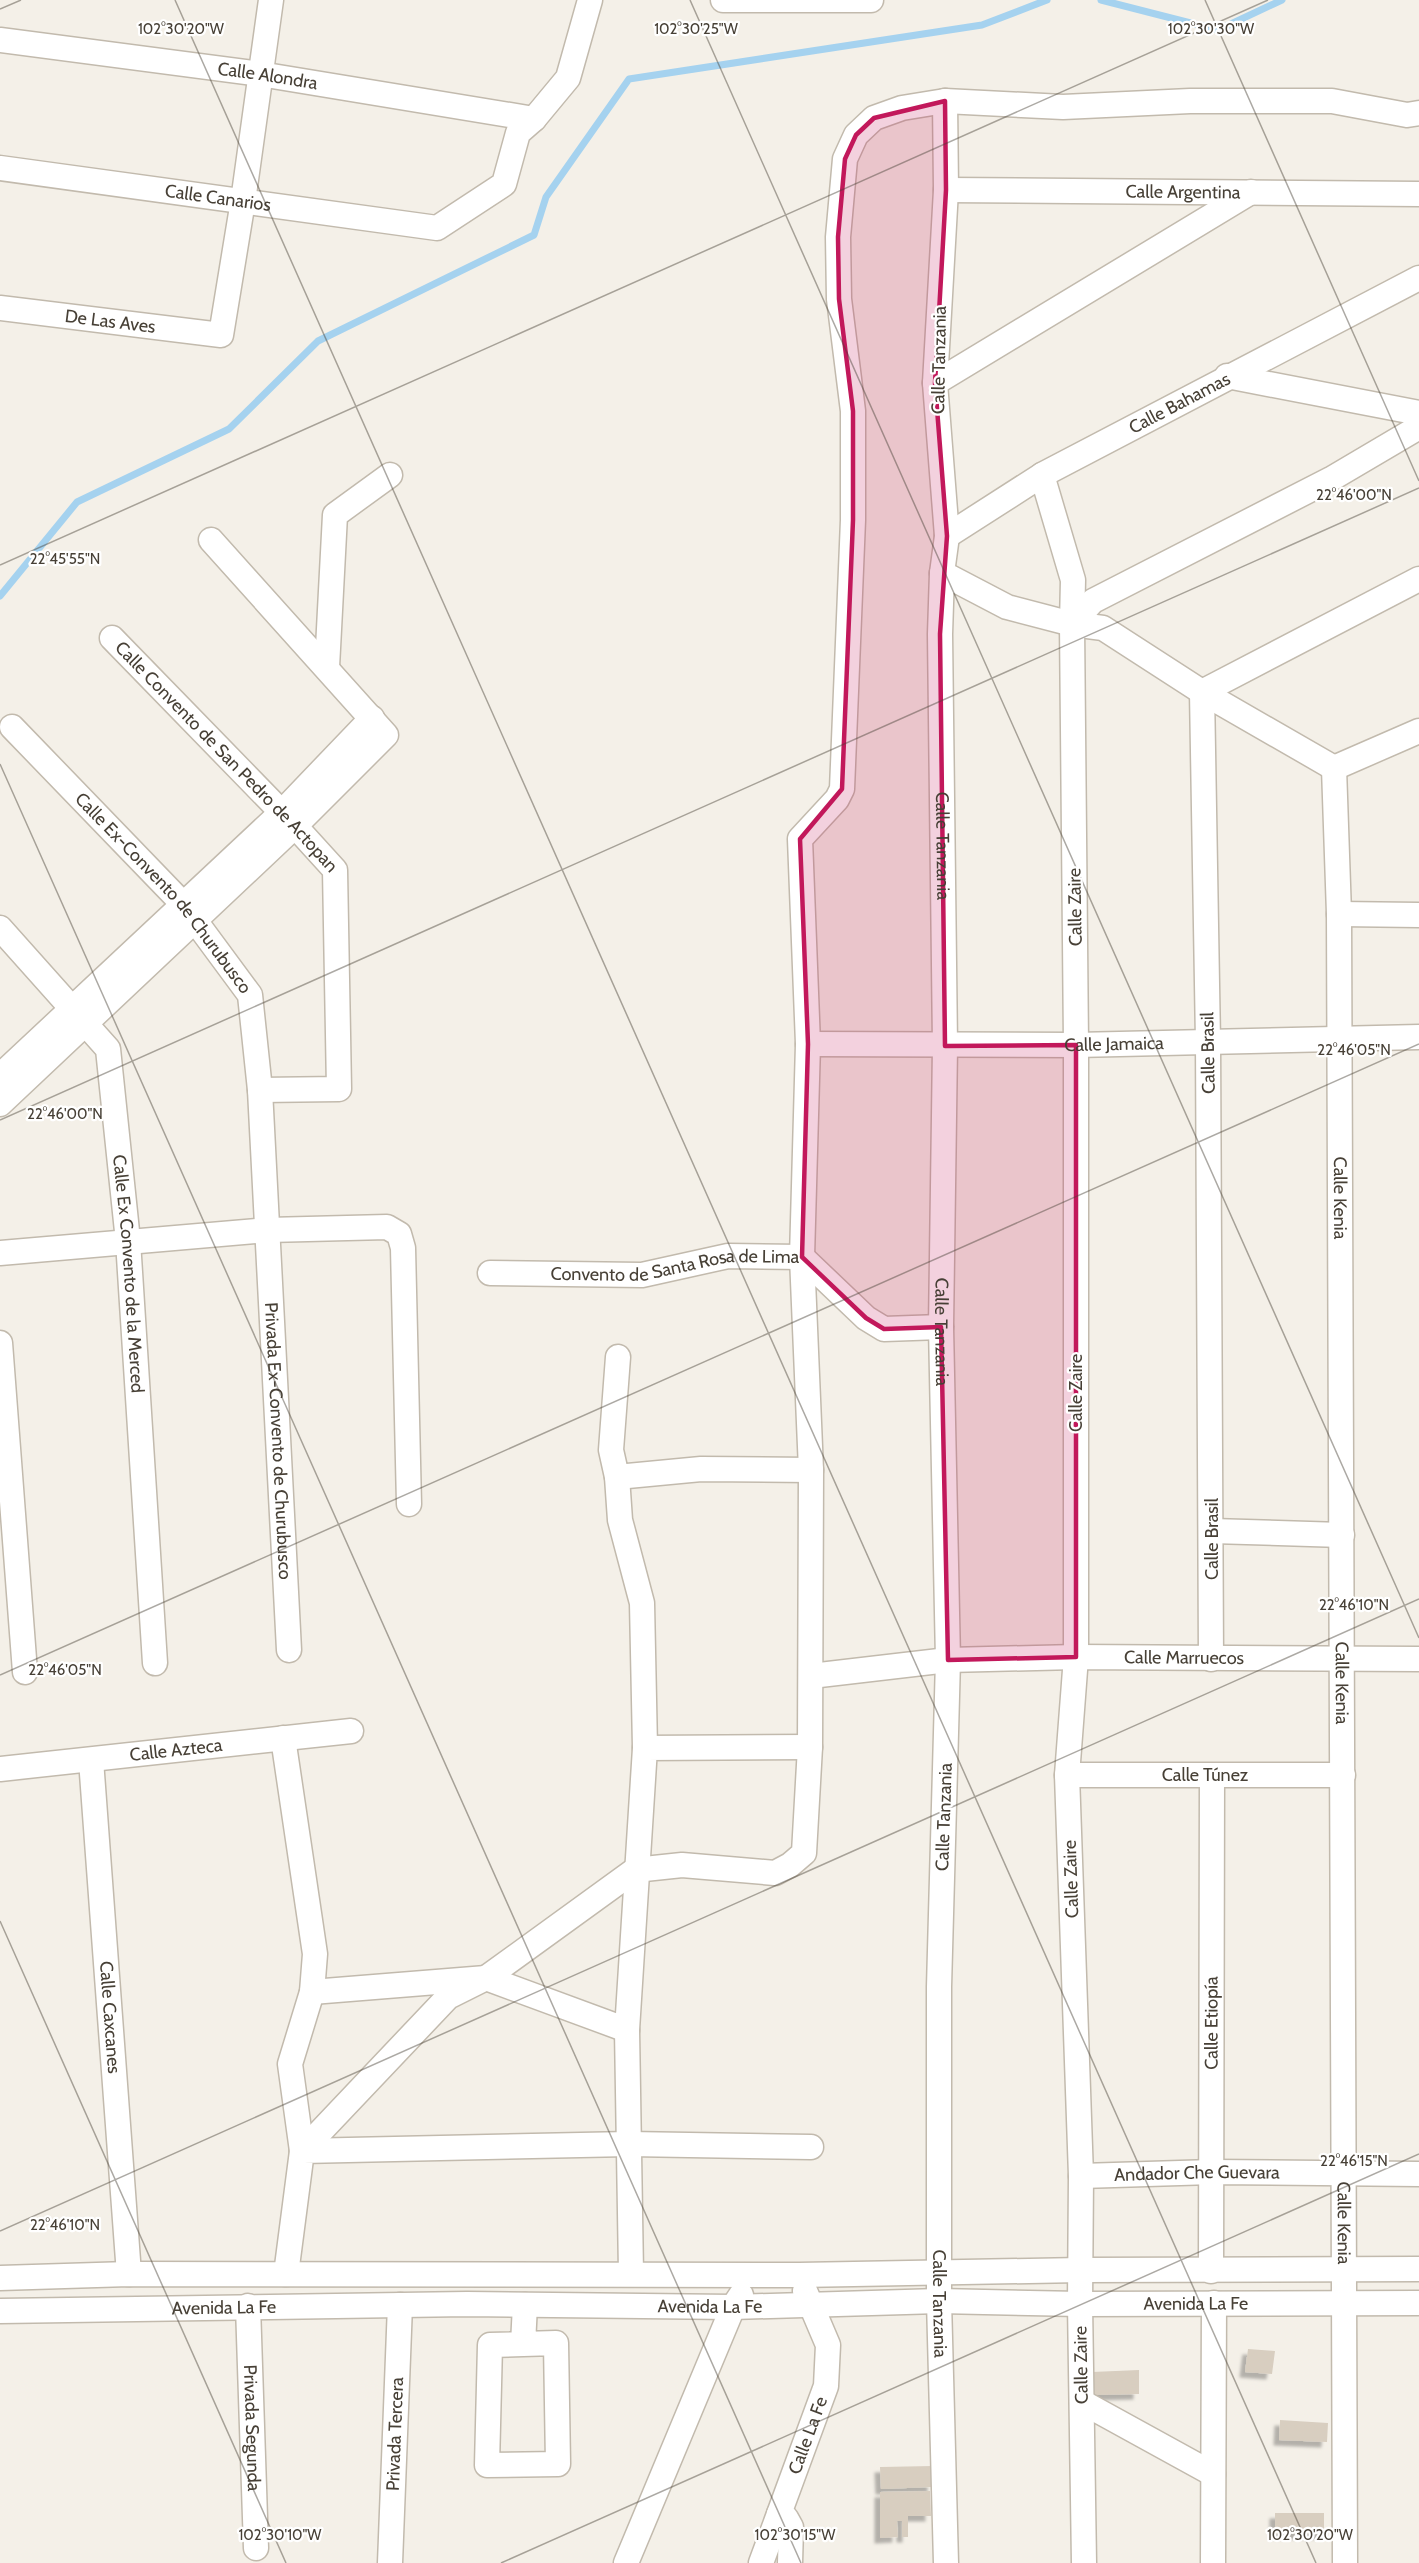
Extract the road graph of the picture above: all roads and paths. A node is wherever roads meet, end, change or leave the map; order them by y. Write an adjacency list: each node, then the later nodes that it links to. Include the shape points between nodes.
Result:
1 (271, 0): 7 (street)
2 (590, 0): 10 (street, via 568,78)
3 (723, 0): 4 (street)
4 (728, 0): 5 (street)
5 (872, 0)
6 (0, 40): 7 (street, Calle Alondra)
7 (260, 75): 10 (street, Calle Alondra); 15 (street)
8 (945, 100): 9 (street, via 1063,107 1190,101 1332,101 1407,115); 12 (street, Calle Tanzania); 44 (street, via 874,118 856,135 845,159 838,247 839,299 853,411 853,520 842,789 800,839)
9 (1419, 113)
10 (534, 119): 15 (street, Calle Canarios, via 518,133 504,184 437,228)
11 (0, 168): 15 (street, Calle Canarios)
12 (946, 190): 13 (street, Calle Argentina); 19 (street, Calle Tanzania)
13 (1251, 192): 14 (street, Calle Argentina); 19 (street)
14 (1419, 194)
15 (243, 201): 17 (street, De Las Aves, via 220,335)
16 (1419, 278): 18 (street, Calle Bahamas)
17 (0, 308)
18 (1227, 376): 20 (street); 22 (street, Calle Bahamas)
19 (935, 383): 24 (street, Calle Tanzania)
20 (1419, 413)
21 (1419, 427): 28 (street, via 1331,479 1093,601)
22 (1042, 475): 24 (street, Calle Bahamas); 28 (street, Calle Zaire, via 1073,580)
23 (390, 476): 30 (street, via 335,515)
24 (947, 536): 26 (street, Calle Tanzania)
25 (211, 540): 30 (street)
26 (942, 573): 28 (street, via 1007,607); 46 (street, Calle Tanzania)
27 (1419, 579): 31 (street)
28 (1072, 624): 31 (street, via 1103,628); 45 (street, Calle Zaire)
29 (112, 638): 35 (street, Calle Convento de San Pedro de Actopan)
30 (327, 667): 35 (street, via 379,727)
31 (1202, 692): 34 (street); 43 (street, Calle Brasil)
32 (12, 727): 36 (street, Calle Ex-Convento de Churubusco)
33 (1419, 731): 34 (street)
34 (1334, 768): 37 (street, Calle Kenia)
35 (289, 819): 36 (street); 48 (street, Calle Convento de San Pedro de Actopan, via 335,870 339,1089)
36 (189, 911): 40 (street); 48 (street, Calle Ex-Convento de Churubusco, via 250,995)
37 (1339, 914): 38 (street); 42 (street, Calle Kenia)
38 (1419, 915)
39 (0, 928): 40 (street, Calle Ex Convento de la Merced)
40 (78, 1016): 47 (street); 49 (street); 51 (street, Calle Ex Convento de la Merced, via 108,1049)
41 (1419, 1037): 42 (street, Calle Jamaica)
42 (1339, 1038): 43 (street, Calle Jamaica); 62 (street, Calle Kenia)
43 (1208, 1042): 45 (street, Calle Jamaica); 61 (street, Calle Brasil)
44 (808, 1044): 46 (street, Calle Jamaica); 53 (street)
45 (1076, 1045): 46 (street, Calle Jamaica); 64 (street, Calle Zaire)
46 (945, 1046): 55 (street, Calle Tanzania)
47 (0, 1076)
48 (260, 1090): 50 (street, Calle Ex-Convento de Churubusco)
49 (0, 1104)
50 (268, 1230): 51 (street); 60 (street, via 387,1227 399,1234 403,1248); 63 (street, Privada Ex-Convento de Churubusco)
51 (128, 1242): 52 (street); 69 (street, Calle Ex Convento de la Merced)
52 (0, 1253)
53 (802, 1257): 54 (street, Convento de Santa Rosa de Lima, via 728,1256 642,1275); 55 (street, Convento de Santa Rosa de Lima, via 866,1318 884,1329); 58 (street)
54 (490, 1274)
55 (941, 1327): 68 (street, Calle Tanzania)
56 (0, 1343): 70 (street)
57 (618, 1357): 59 (street, via 611,1450)
58 (811, 1470): 59 (street, via 701,1469); 71 (street)
59 (617, 1477): 75 (street, via 620,1520 642,1603)
60 (409, 1504)
61 (1212, 1532): 62 (street); 65 (street, Calle Brasil)
62 (1342, 1536): 66 (street, Calle Kenia)
63 (289, 1650)
64 (1076, 1657): 65 (street, Calle Marruecos); 68 (street, Calle Marruecos); 78 (street, Calle Zaire)
65 (1211, 1659): 66 (street, Calle Marruecos)
66 (1341, 1659): 67 (street, Calle Marruecos); 79 (street, Calle Kenia)
67 (1419, 1659)
68 (948, 1660): 71 (street, Calle Marruecos); 94 (street, Calle Tanzania, via 939,1987)
69 (155, 1663)
70 (25, 1672)
71 (811, 1676): 74 (street)
72 (351, 1731): 73 (street, Calle Azteca)
73 (283, 1738): 76 (street, Calle Azteca); 83 (street, via 315,1954)
74 (810, 1747): 75 (street); 81 (street, via 804,1853 790,1865 775,1873 682,1865)
75 (645, 1748): 81 (street)
76 (91, 1760): 77 (street, Calle Azteca); 98 (street, Calle Caxcanes)
77 (0, 1769)
78 (1067, 1775): 80 (street, Calle Túnez); 91 (street, Calle Zaire)
79 (1342, 1775): 80 (street, Calle Túnez); 89 (street, Calle Kenia)
80 (1212, 1776): 88 (street, Calle Etiopía)
81 (635, 1870): 82 (street); 84 (street)
82 (486, 1978): 83 (street); 84 (street); 87 (street, via 448,1997)
83 (312, 1992): 87 (street, via 290,2064)
84 (627, 2030): 85 (street)
85 (629, 2144): 86 (street); 87 (street); 97 (street)
86 (811, 2147)
87 (302, 2151): 99 (street)
88 (1213, 2172): 89 (street, Andador Che Guevara); 91 (street, Andador Che Guevara); 95 (street, Calle Etiopía)
89 (1343, 2174): 90 (street, Andador Che Guevara); 96 (street, Calle Kenia)
90 (1419, 2174)
91 (1082, 2176): 92 (street, Calle Zaire)
92 (1081, 2270): 94 (street, Avenida La Fe); 95 (street, Avenida La Fe); 108 (street, Calle Zaire)
93 (1419, 2270): 96 (street, Avenida La Fe)
94 (939, 2271): 101 (street, Avenida La Fe); 103 (street, Calle Tanzania)
95 (1211, 2271): 96 (street, Avenida La Fe)
96 (1345, 2271): 105 (street, Calle Kenia)
97 (631, 2273): 99 (street, Avenida La Fe); 100 (street, Avenida La Fe)
98 (129, 2274): 99 (street, Avenida La Fe); 102 (street, Avenida La Fe)
99 (286, 2274)
100 (755, 2275): 101 (street, Avenida La Fe); 112 (street)
101 (799, 2275): 107 (street, Calle La Fe)
102 (0, 2278)
103 (939, 2301): 107 (street, Avenida La Fe); 108 (street, Avenida La Fe); 123 (street, Calle Tanzania)
104 (1214, 2303): 105 (street, Avenida La Fe); 108 (street, Avenida La Fe); 116 (street)
105 (1344, 2303): 106 (street, Avenida La Fe); 126 (street, Calle Kenia)
106 (1419, 2303)
107 (810, 2304): 112 (street, Avenida La Fe); 117 (street, Calle La Fe, via 828,2345 826,2386)
108 (1080, 2304): 115 (street, Calle Zaire)
109 (400, 2305): 110 (street, Avenida La Fe); 111 (street, Avenida La Fe); 119 (street, Privada Tercera)
110 (525, 2305): 112 (street, Avenida La Fe); 114 (street)
111 (248, 2306): 113 (street, Avenida La Fe); 118 (street, Privada Segunda)
112 (733, 2307): 120 (street)
113 (0, 2311)
114 (523, 2344): 114 (street, via 556,2343 558,2464 487,2465 490,2345)
115 (1082, 2402): 116 (street); 124 (street, Calle Zaire)
116 (1213, 2474): 125 (street)
117 (779, 2514): 121 (street, Calle La Fe); 122 (street, via 791,2527)
118 (256, 2548)
119 (390, 2563)
120 (626, 2563)
121 (761, 2563)
122 (790, 2563)
123 (946, 2563)
124 (1084, 2563)
125 (1213, 2563)
126 (1345, 2563)

